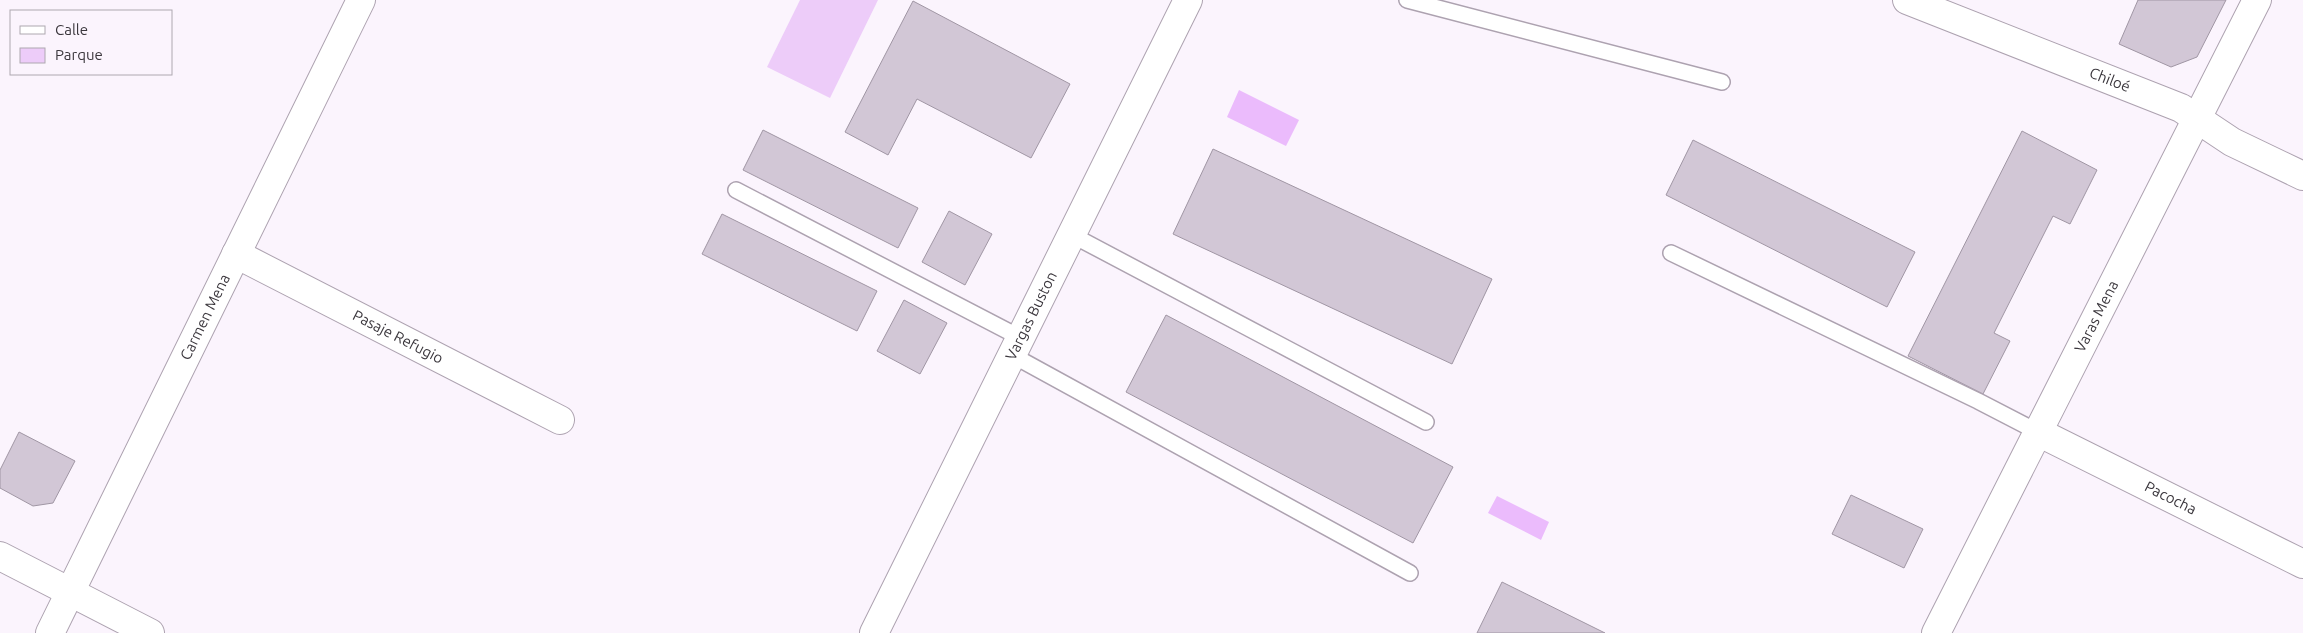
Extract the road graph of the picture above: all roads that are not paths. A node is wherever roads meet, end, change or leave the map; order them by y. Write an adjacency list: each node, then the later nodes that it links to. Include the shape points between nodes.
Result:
1 (361, 0): 12 (street, Carmen Mena)
2 (1188, 0): 10 (street, Vargas Buston)
3 (1407, 0): 6 (lane)
4 (1907, 0): 7 (street, Chiloé, via 2181,108)
5 (2257, 0): 7 (street, Varas Mena)
6 (1722, 82)
7 (2195, 118): 8 (street, Chiloé, via 2232,142); 16 (street, Varas Mena)
8 (2303, 176)
9 (736, 190): 13 (lane)
10 (1072, 235): 13 (street, Vargas Buston); 15 (lane)
11 (1671, 253): 16 (lane)
12 (236, 254): 14 (street, Pasaje Refugio); 20 (street, Carmen Mena)
13 (1016, 346): 19 (lane); 23 (street, Vargas Buston)
14 (560, 420)
15 (1426, 422)
16 (2038, 432): 18 (street, Pacocha); 24 (street, Varas Mena)
17 (0, 556): 20 (street)
18 (2303, 564)
19 (1410, 573)
20 (71, 592): 21 (street, Carmen Mena); 22 (street)
21 (50, 633)
22 (150, 633)
23 (874, 633)
24 (1936, 633)

